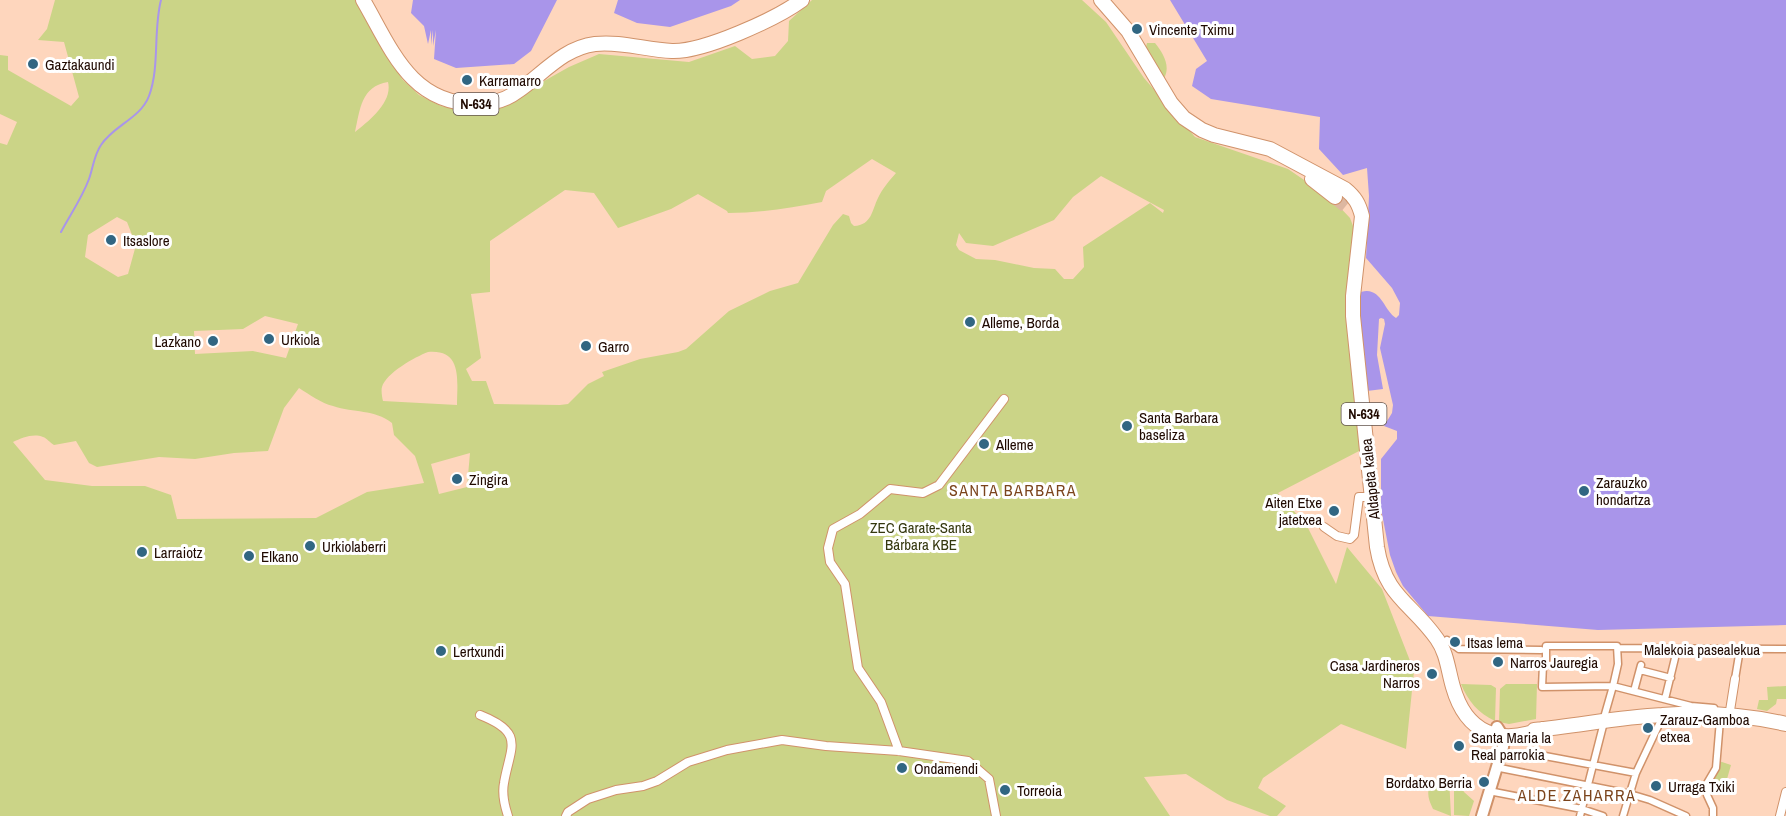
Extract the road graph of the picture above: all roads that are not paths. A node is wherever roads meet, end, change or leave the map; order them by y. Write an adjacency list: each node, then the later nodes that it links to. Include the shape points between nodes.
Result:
1 (363, 0): 2 (highway, N-634, via 401,66 417,84 463,104 490,104 517,92 561,58 583,47 609,44 672,51 698,48 786,12)
2 (801, 0)
3 (1101, 0): 4 (highway, N-634, via 1128,30 1184,118 1208,133 1270,149)
4 (1285, 157): 5 (highway, N-634); 7 (highway, N-634, via 1354,197 1362,216)
5 (1335, 197)
6 (1351, 210): 7 (highway)
7 (1361, 233): 9 (highway, Aldapeta kalea / N-634, via 1353,316)
8 (1004, 399): 31 (street, via 939,485 923,493 890,489 860,514 833,529 828,548 830,562 845,584 858,668 881,702)
9 (1372, 496): 10 (street, via 1359,497 1354,535 1350,539); 22 (highway, Aldapeta kalea / N-634, via 1378,555 1386,576 1441,646)
10 (1324, 527)
11 (1447, 640): 15 (street, via 1459,649)
12 (1617, 648): 13 (street, Malekoia pasealekua); 19 (street, via 1618,664); 19 (street, Malekoia pasealekua, via 1546,646 1543,665 1542,687)
13 (1675, 649): 16 (street, Malekoia pasealekua); 17 (street)
14 (1786, 649): 16 (street, Malekoia pasealekua)
15 (1541, 650)
16 (1740, 650): 18 (street)
17 (1671, 678): 20 (street, via 1641,667); 21 (street)
18 (1735, 679): 25 (street)
19 (1612, 686): 20 (street); 23 (street)
20 (1634, 691): 21 (street)
21 (1665, 699): 25 (street)
22 (1458, 703): 30 (highway, N-634, via 1483,721); 30 (highway, N-634, via 1467,718)
23 (1605, 714)
24 (480, 715): 40 (street, via 502,726 511,741 504,785)
25 (1727, 716): 27 (highway, N-634); 29 (highway, N-634, via 1663,715); 47 (street, via 1716,768 1706,785)
26 (1662, 718): 34 (street)
27 (1786, 724)
28 (1603, 726): 33 (street)
29 (1534, 731): 30 (main road); 30 (highway, N-634, via 1511,730)
30 (1500, 743): 35 (street); 43 (main road)
31 (898, 751): 41 (street, via 773,740 688,762 657,781 588,799); 42 (street, via 968,761 989,779)
32 (1545, 756): 33 (street)
33 (1595, 765): 34 (street); 35 (street)
34 (1636, 774): 38 (street)
35 (1589, 786): 38 (street); 39 (street)
36 (1494, 792): 39 (street)
37 (1786, 792): 48 (street)
38 (1630, 794): 45 (street); 46 (street)
39 (1581, 812): 44 (street)
40 (508, 816)
41 (566, 816)
42 (996, 816)
43 (1482, 816)
44 (1604, 816)
45 (1623, 816)
46 (1686, 816)
47 (1713, 816)
48 (1780, 816)

